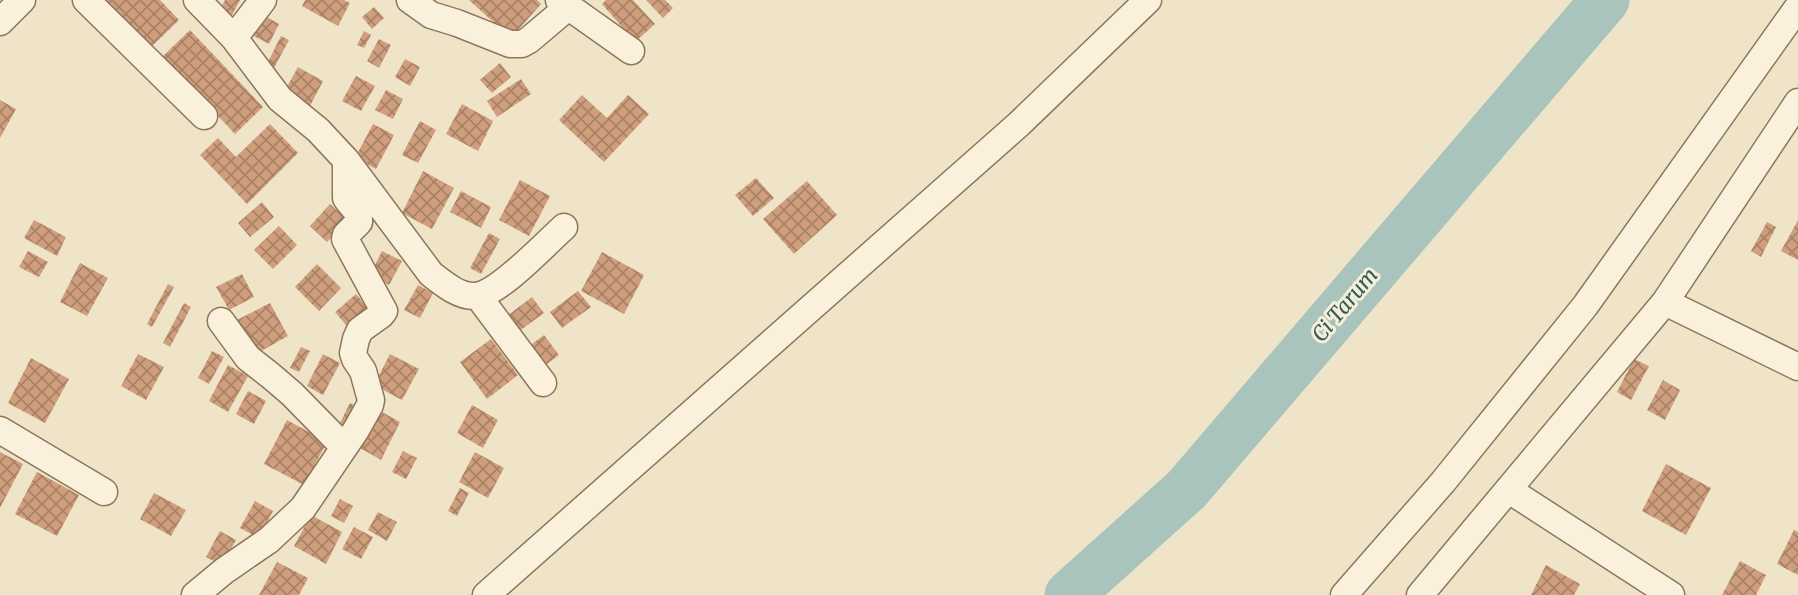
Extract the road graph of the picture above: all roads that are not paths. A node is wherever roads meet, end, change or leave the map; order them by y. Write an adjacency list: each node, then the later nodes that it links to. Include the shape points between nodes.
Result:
1 (22, 0): 9 (street)
2 (86, 0): 13 (street)
3 (197, 0): 10 (street)
4 (263, 0): 10 (street)
5 (410, 0): 7 (street, via 431,15 509,44 529,40)
6 (1148, 0): 26 (street, via 1019,124)
7 (564, 3): 11 (street)
8 (1798, 7): 27 (street, via 1585,306 1443,482)
9 (0, 22)
10 (234, 38): 14 (street, via 280,99)
11 (631, 51)
12 (1798, 102): 17 (street)
13 (204, 116)
14 (346, 160): 16 (street, via 431,274 449,288); 22 (street, via 346,198 359,222 345,239 384,311 360,330 356,339 354,356 371,400)
15 (564, 227): 16 (street, via 512,276)
16 (478, 296): 20 (street)
17 (1665, 302): 19 (street); 23 (street)
18 (221, 321): 22 (street, via 247,358 292,394)
19 (1798, 367)
20 (543, 383)
21 (0, 430): 24 (street)
22 (344, 447): 25 (street, via 303,508 269,540)
23 (1509, 490): 28 (street); 29 (street)
24 (104, 492)
25 (195, 595)
26 (486, 595)
27 (1344, 595)
28 (1420, 595)
29 (1671, 595)

